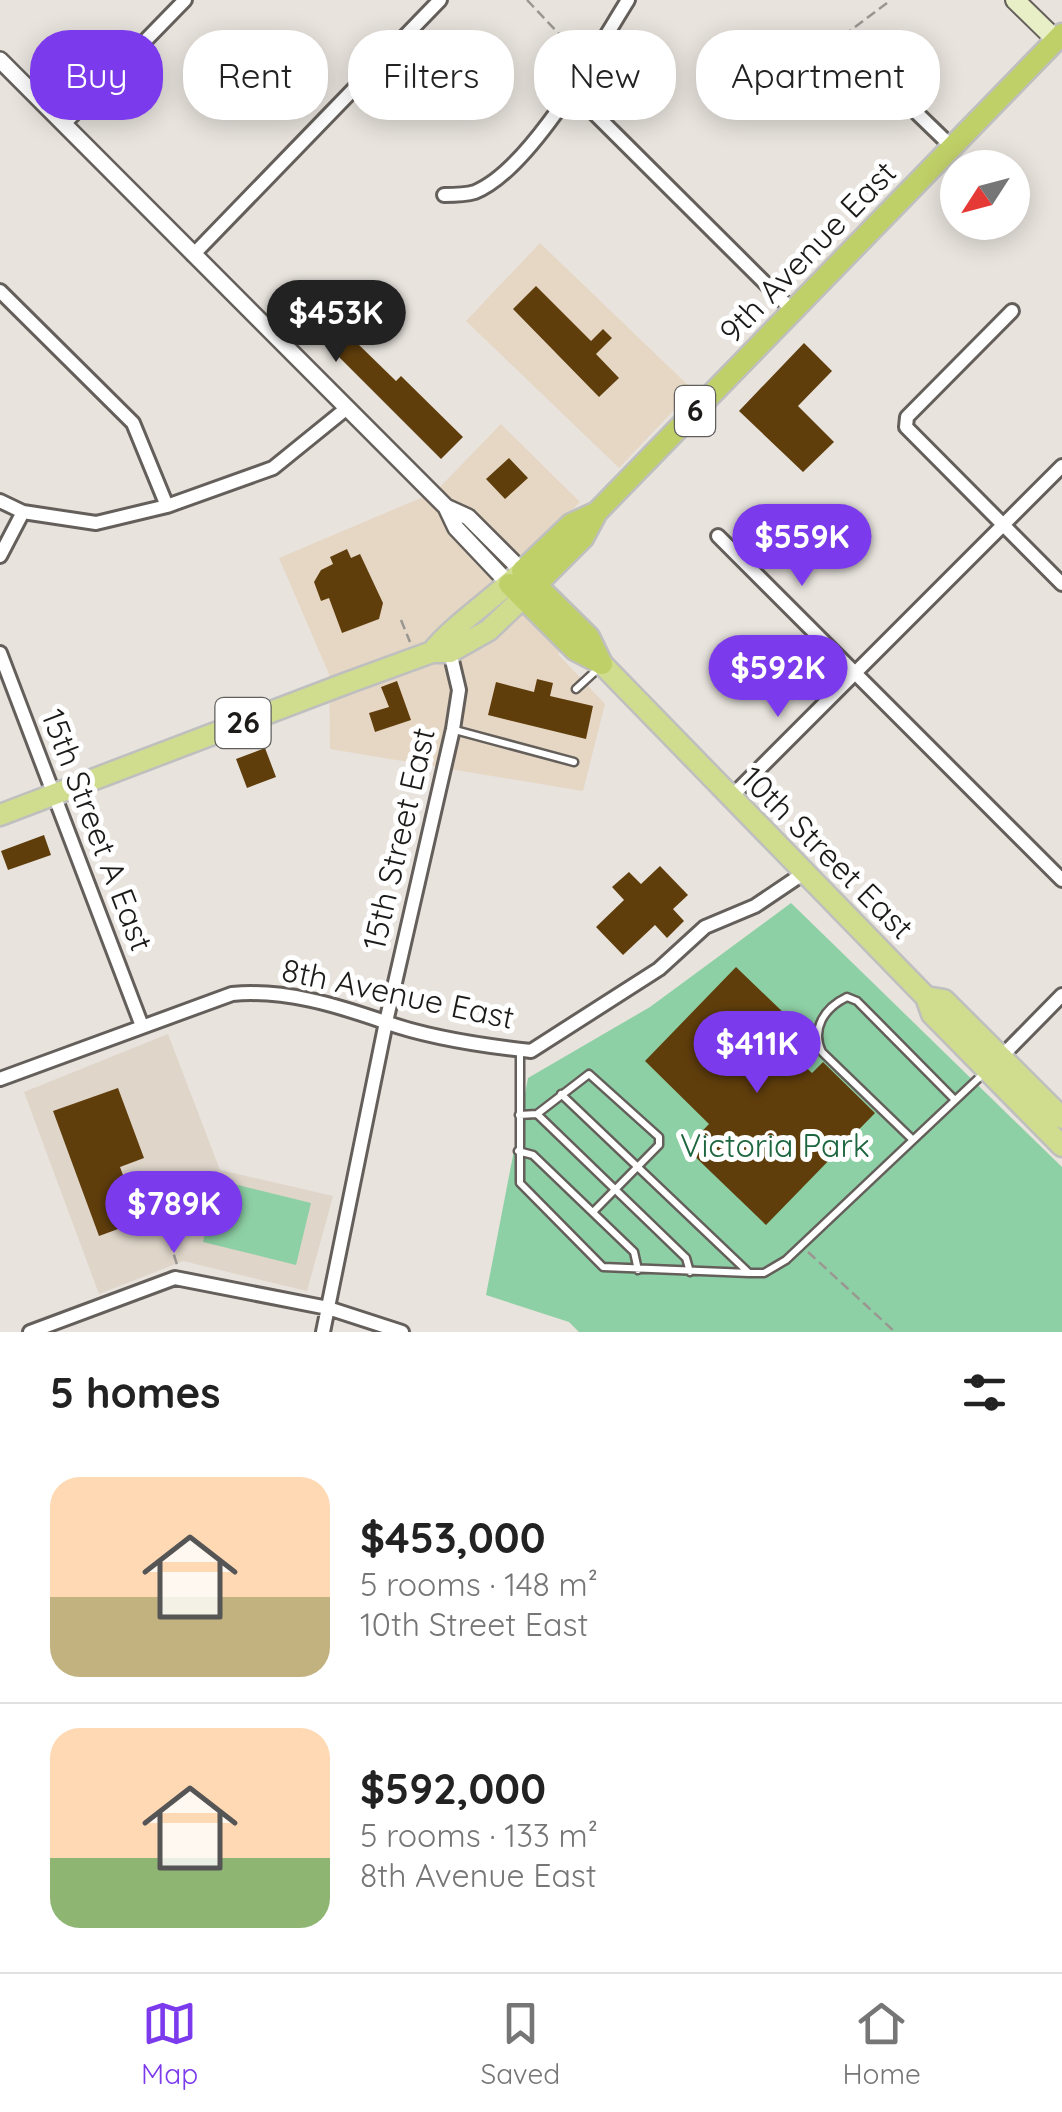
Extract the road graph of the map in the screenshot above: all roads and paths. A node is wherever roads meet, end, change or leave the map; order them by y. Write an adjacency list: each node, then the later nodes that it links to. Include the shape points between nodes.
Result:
1 (185, 0): 15 (street)
2 (440, 0): 18 (street)
3 (527, 0): 7 (path)
4 (628, 0): 8 (street)
5 (891, 0): 9 (path)
6 (1015, 0): 10 (main road)
7 (556, 30)
8 (609, 30)
9 (851, 30)
10 (1060, 40): 16 (highway, 9th Avenue East / 6)
11 (0, 60): 15 (street, 10th Street East)
12 (548, 120): 17 (street, via 506,172 472,193)
13 (602, 120): 20 (street)
14 (924, 120): 16 (street)
15 (64, 124): 18 (street, 10th Street East)
16 (952, 147): 20 (highway, 9th Avenue East / 6)
17 (444, 195)
18 (192, 254): 22 (street, 10th Street East)
19 (0, 291): 25 (street, via 133,423)
20 (792, 311): 30 (highway, 9th Avenue East / 6, via 597,512 583,538)
21 (1012, 311): 27 (street, via 907,417 906,427)
22 (347, 408): 25 (street, via 274,468); 30 (street, 10th Street East, via 446,508 468,517)
23 (1062, 466): 27 (street)
24 (0, 501): 26 (street)
25 (167, 506): 26 (street, via 96,522)
26 (23, 512): 29 (street)
27 (1004, 525): 31 (street); 36 (street)
28 (718, 536): 36 (street)
29 (0, 556)
30 (522, 584): 34 (main road, 9th Avenue East / 26, via 445,636); 35 (highway, 10th Street East, via 589,637)
31 (1062, 584)
32 (401, 620): 34 (path)
33 (0, 653): 40 (street, 15th Street A East)
34 (433, 654): 38 (street, 15th Street East, via 459,690); 40 (main road, 9th Avenue East / 26)
35 (602, 664): 37 (lane); 41 (main road, 10th Street East)
36 (856, 673): 41 (street); 44 (street)
37 (576, 688)
38 (453, 729): 39 (lane); 46 (street, 15th Street East)
39 (574, 762)
40 (54, 796): 42 (main road, 9th Avenue East / 26); 47 (street, 15th Street A East)
41 (730, 798): 43 (main road, 10th Street East)
42 (0, 816)
43 (804, 873): 48 (street, 8th Avenue East, via 755,906 704,927 660,969 544,1046); 49 (main road, 10th Street East, via 926,997 944,1000)
44 (1062, 880)
45 (1062, 996): 49 (street)
46 (386, 1022): 47 (street, 8th Avenue East, via 255,992); 48 (street, 8th Avenue East); 68 (street, 15th Street East)
47 (142, 1026): 50 (street, 8th Avenue East)
48 (520, 1050): 54 (lane)
49 (994, 1064): 52 (lane); 55 (main road, 10th Street East); 57 (main road, 10th Street East)
50 (0, 1079)
51 (561, 1094): 53 (lane); 59 (lane); 59 (lane, via 594,1076 659,1136 659,1145)
52 (956, 1100): 56 (lane); 56 (lane, via 857,1001 838,1002 818,1024 822,1052)
53 (537, 1114): 54 (lane); 60 (lane)
54 (520, 1115): 58 (lane)
55 (1062, 1118)
56 (913, 1140): 63 (lane)
57 (1062, 1146)
58 (518, 1151): 61 (lane, via 533,1155); 64 (lane, via 522,1187 603,1267)
59 (637, 1167): 60 (lane); 66 (lane)
60 (614, 1190): 61 (lane); 65 (lane, via 686,1258)
61 (593, 1212): 64 (lane, via 634,1252)
62 (165, 1226): 67 (path)
63 (801, 1246): 66 (lane, via 776,1268); 72 (path)
64 (638, 1270): 65 (lane)
65 (690, 1272): 66 (lane)
66 (749, 1273)
67 (182, 1279): 68 (street); 69 (street)
68 (328, 1308): 70 (street, 15th Street East); 71 (street)
69 (30, 1332)
70 (323, 1332)
71 (402, 1332)
72 (895, 1332)

